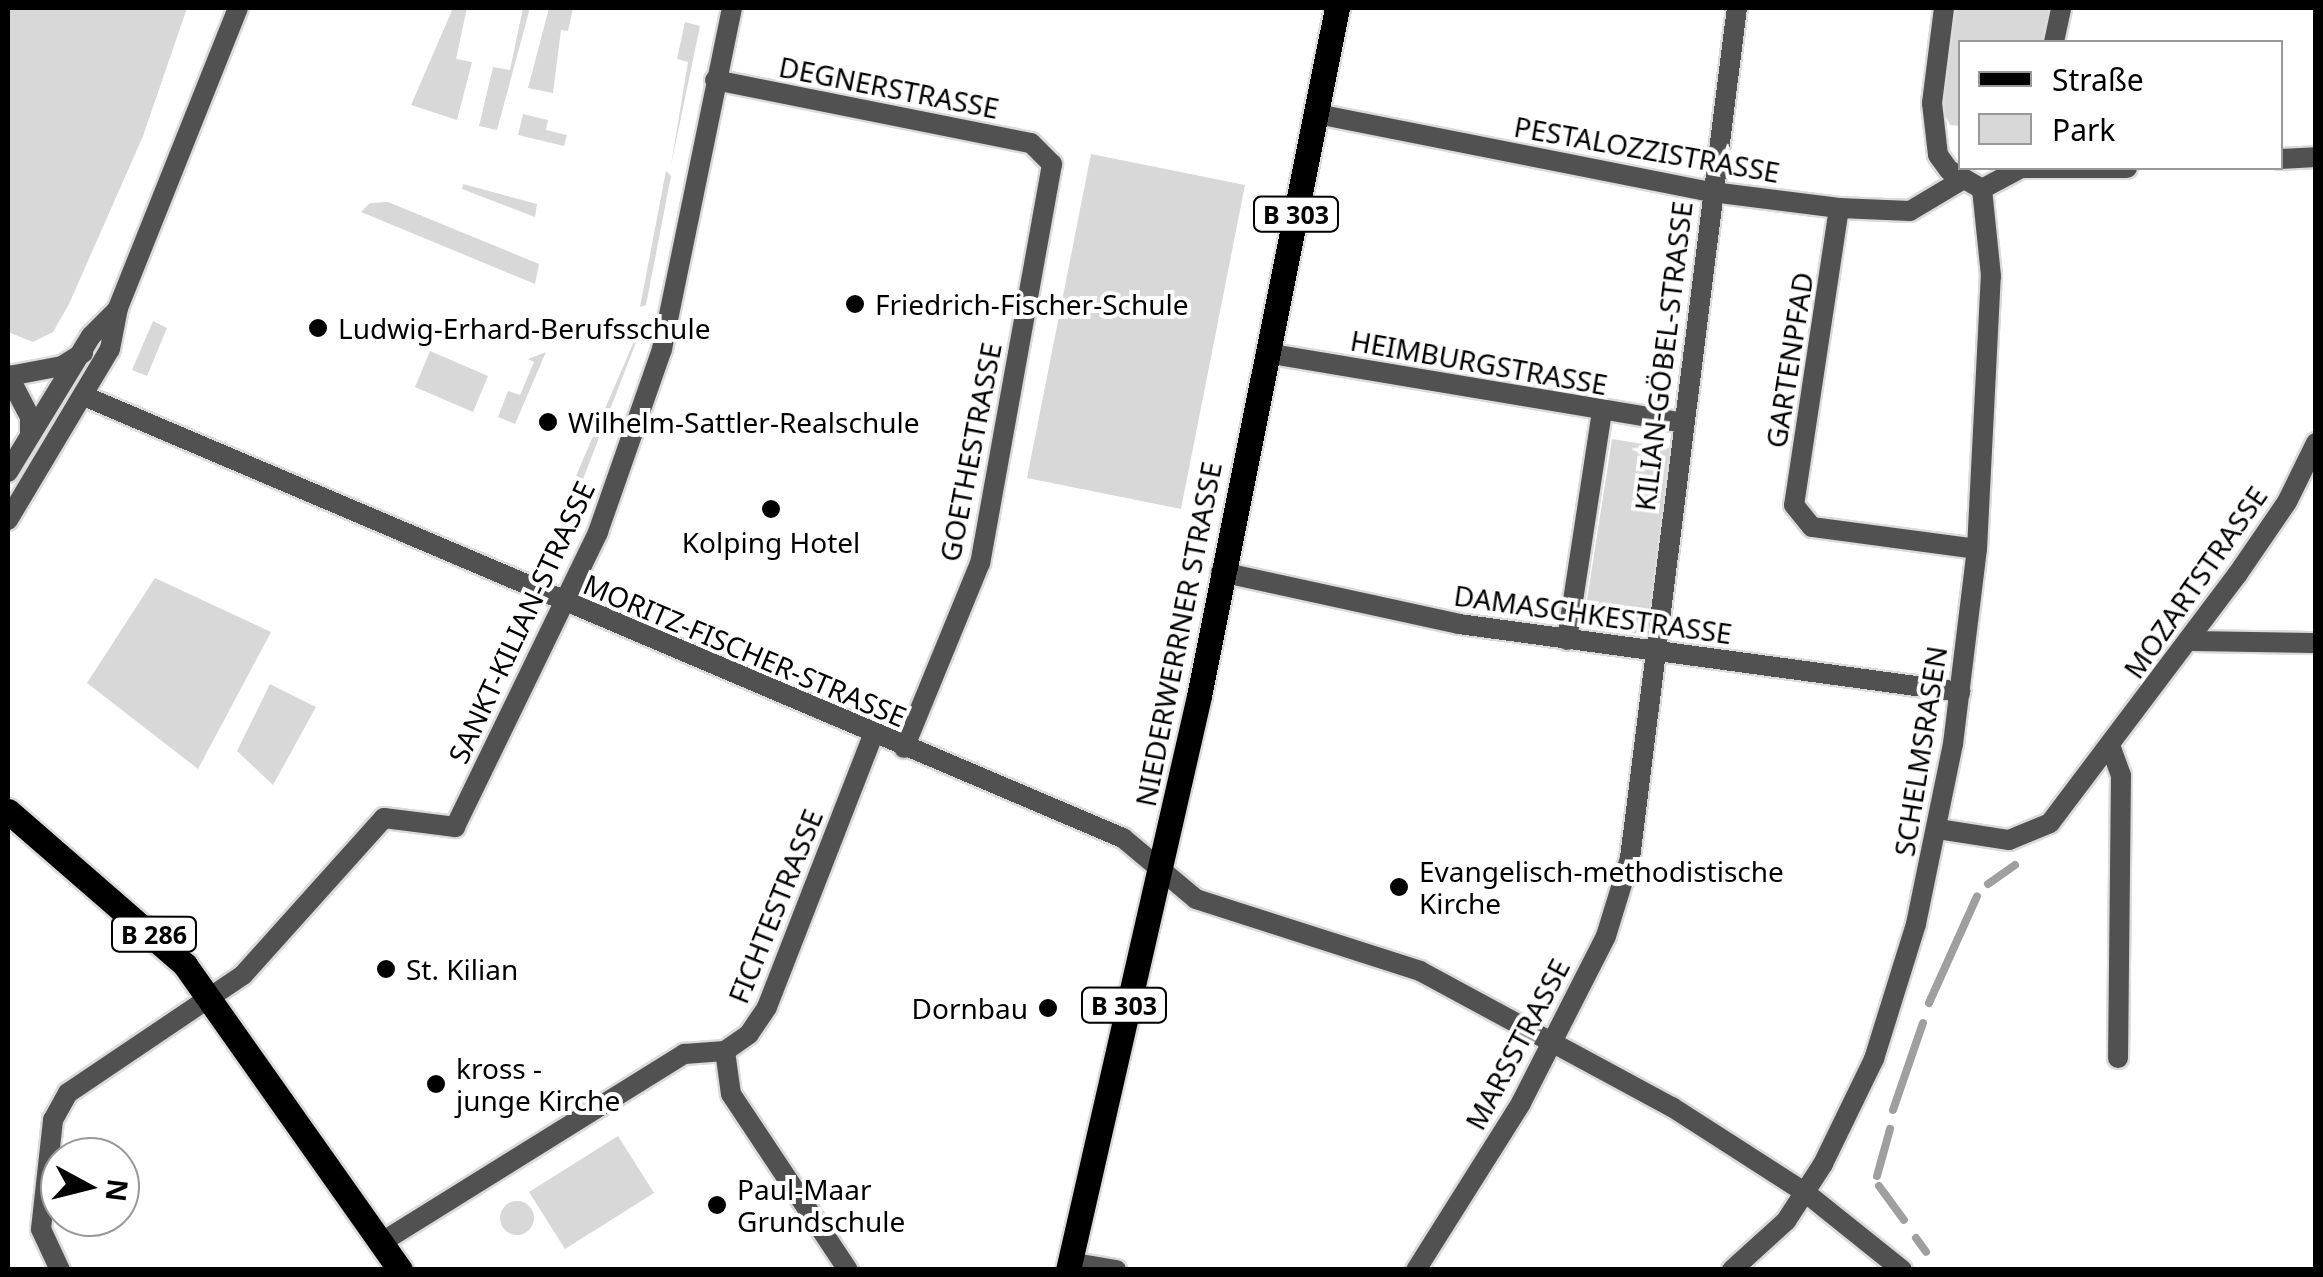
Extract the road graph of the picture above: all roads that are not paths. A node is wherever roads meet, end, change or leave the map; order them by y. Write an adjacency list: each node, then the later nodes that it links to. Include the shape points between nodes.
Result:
1 (238, 8): 18 (street)
2 (732, 8): 8 (street, SANKT-KILIAN-STRASSE)
3 (1337, 8): 9 (main road, NIEDERWERRNER STRASSE / B 303)
4 (1737, 8): 16 (street, KILIAN-GÖBEL-STRASSE)
5 (1944, 8): 14 (street, via 1933,139 1948,170)
6 (2061, 8): 7 (street)
7 (2054, 40)
8 (715, 80): 10 (street, DEGNERSTRASSE, via 1030,143); 31 (street, SANKT-KILIAN-STRASSE, via 662,350)
9 (1317, 114): 16 (street, PESTALOZZISTRASSE); 20 (main road, NIEDERWERRNER STRASSE / B 303)
10 (1049, 155): 38 (street, GOETHESTRASSE, via 980,563)
11 (2316, 157): 12 (street)
12 (2283, 158)
13 (2016, 170): 15 (street)
14 (1962, 180): 15 (street); 17 (street, PESTALOZZISTRASSE, via 1910,211)
15 (1982, 189): 29 (street, SCHELMSRASEN, via 1990,216 1991,276)
16 (1712, 192): 17 (street, PESTALOZZISTRASSE); 24 (street, KILIAN-GÖBEL-STRASSE)
17 (1839, 208): 29 (street, GARTENPFAD, via 1794,505 1812,527)
18 (118, 308): 19 (street); 22 (street, via 110,349)
19 (84, 352): 21 (street, via 62,366); 25 (street)
20 (1266, 353): 23 (street, HEIMBURGSTRASSE); 30 (main road, NIEDERWERRNER STRASSE / B 303)
21 (8, 375): 25 (street, via 30,416)
22 (84, 396): 28 (street); 31 (street, MORITZ-FISCHER-STRASSE)
23 (1602, 411): 24 (street, HEIMBURGSTRASSE); 32 (street)
24 (1684, 424): 35 (street, KILIAN-GÖBEL-STRASSE)
25 (30, 435): 27 (street)
26 (2316, 444): 33 (street, MOZARTSTRASSE, via 2287,502)
27 (8, 472)
28 (8, 520)
29 (1977, 548): 36 (street, SCHELMSRASEN)
30 (1220, 572): 32 (street, DAMASCHKESTRASSE, via 1459,624); 42 (main road, NIEDERWERRNER STRASSE / B 303)
31 (566, 604): 37 (street, MORITZ-FISCHER-STRASSE); 43 (street, SANKT-KILIAN-STRASSE, via 455,827 384,818 243,976)
32 (1567, 640): 35 (street, DAMASCHKESTRASSE)
33 (2189, 641): 34 (street); 39 (street, MOZARTSTRASSE)
34 (2316, 643)
35 (1653, 652): 36 (street, DAMASCHKESTRASSE); 44 (street, MARSSTRASSE, via 1630,858 1606,936)
36 (1960, 692): 41 (street, SCHELMSRASEN)
37 (873, 735): 38 (street, MORITZ-FISCHER-STRASSE); 45 (street, FICHTESTRASSE, via 768,1007)
38 (904, 748): 42 (street, MORITZ-FISCHER-STRASSE, via 1122,838)
39 (2111, 748): 41 (street, MOZARTSTRASSE, via 2050,823 2027,836 1992,839); 46 (street, via 2122,775)
40 (8, 812): 43 (main road, B 286, via 157,936)
41 (1938, 828): 47 (street, SCHELMSRASEN, via 1897,999 1855,1101)
42 (1159, 867): 44 (street, MORITZ-FISCHER-STRASSE, via 1196,899 1420,971); 49 (main road, NIEDERWERRNER STRASSE / B 303)
43 (212, 1000): 48 (main road, B 286); 50 (street, via 59,1104 41,1229)
44 (1551, 1042): 47 (street, MORITZ-FISCHER-STRASSE, via 1672,1107); 54 (street, MARSSTRASSE, via 1521,1104)
45 (725, 1052): 48 (street, FICHTESTRASSE, via 684,1054); 52 (street, via 732,1094)
46 (2118, 1058)
47 (1806, 1193): 55 (street, SCHELMSRASEN); 56 (street, MORITZ-FISCHER-STRASSE)
48 (382, 1242): 51 (main road, B 286)
49 (1068, 1266): 53 (street)
50 (60, 1270)
51 (400, 1270)
52 (848, 1270)
53 (1116, 1270)
54 (1416, 1270)
55 (1732, 1270)
56 (1902, 1270)

